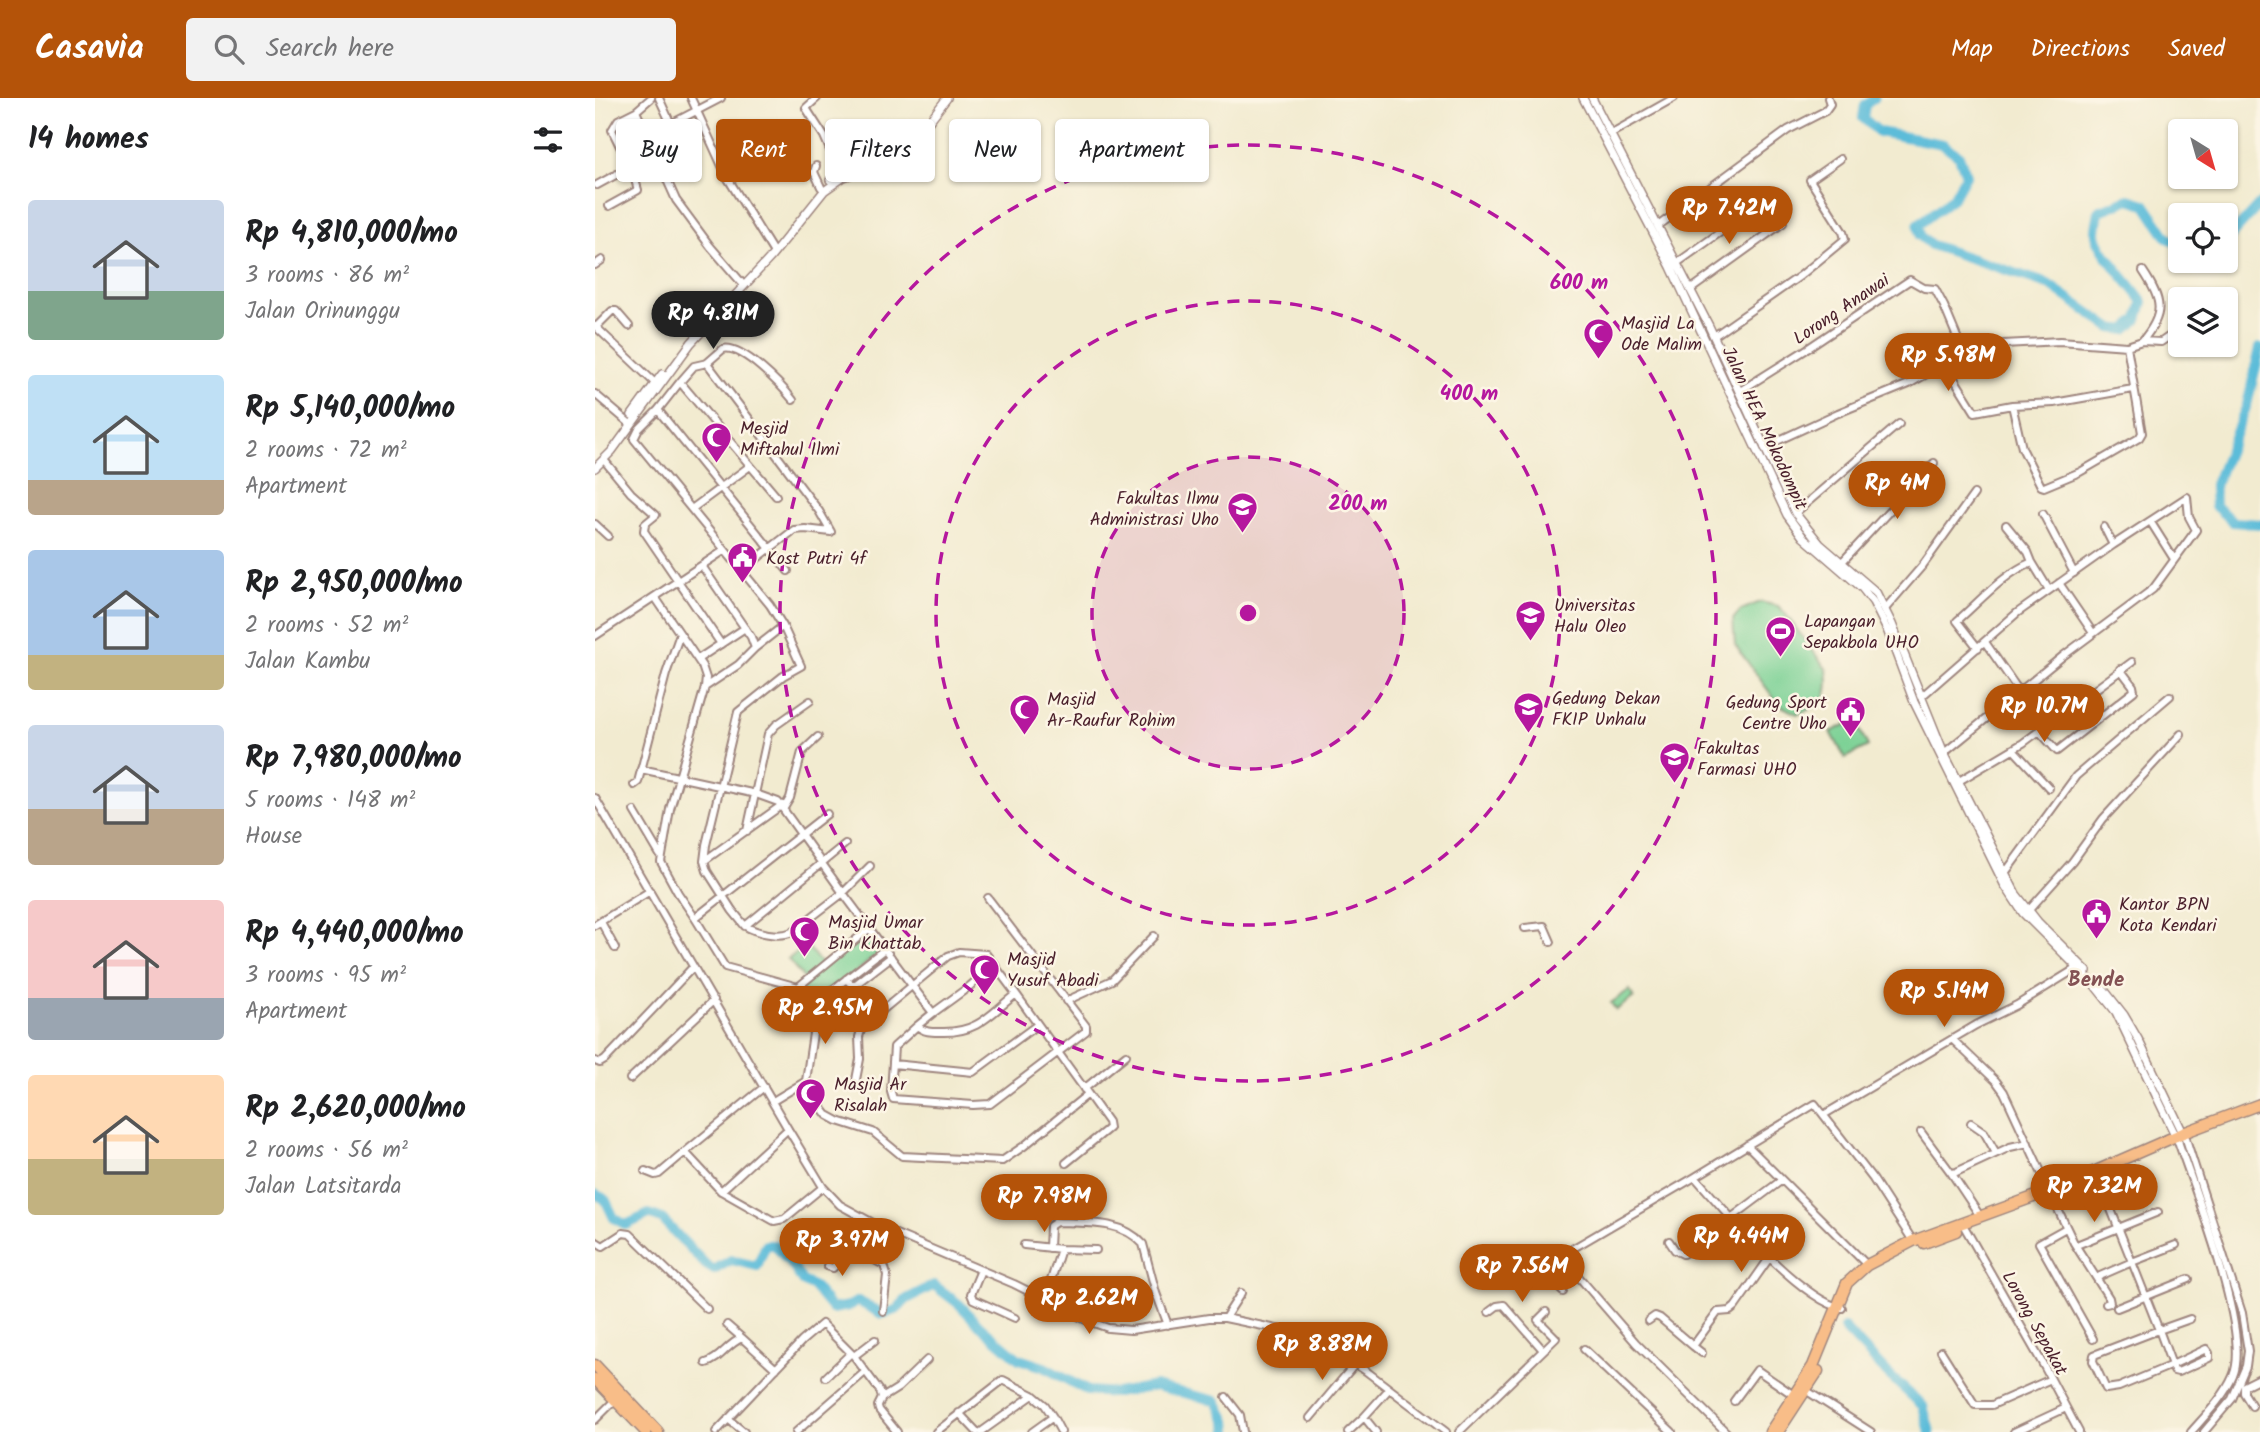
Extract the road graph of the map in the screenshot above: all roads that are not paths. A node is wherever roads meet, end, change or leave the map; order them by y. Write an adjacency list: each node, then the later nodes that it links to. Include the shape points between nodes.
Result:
1 (651, 98): 12 (street)
2 (659, 98): 16 (street)
3 (691, 98): 13 (street)
4 (721, 98): 13 (street)
5 (817, 98): 21 (street, via 806,108)
6 (941, 98): 18 (street)
7 (947, 98): 36 (street, via 907,150 831,184)
8 (1583, 98): 31 (street, Jalan HEA Mokodompit)
9 (1591, 98): 20 (street, Jalan HEA Mokodompit)
10 (1674, 98): 20 (street)
11 (1828, 98): 34 (street, via 1825,111 1788,130)
12 (636, 111): 14 (street); 15 (street)
13 (697, 112): 17 (street); 36 (street, via 727,177)
14 (622, 119)
15 (640, 119)
16 (669, 119)
17 (682, 119)
18 (924, 119)
19 (616, 123): 22 (street)
20 (1610, 134): 31 (street, Jalan HEA Mokodompit)
21 (825, 138)
22 (616, 139)
23 (1840, 159): 46 (street, via 1810,182 1845,239)
24 (815, 166): 30 (street)
25 (616, 177): 29 (street)
26 (635, 182): 32 (street, via 638,190)
27 (668, 182): 41 (street, via 680,206)
28 (828, 182): 30 (street)
29 (597, 185)
30 (821, 187): 36 (street)
31 (1640, 198): 34 (street, Jalan HEA Mokodompit); 51 (street, Jalan HEA Mokodompit)
32 (609, 206)
33 (1783, 223): 42 (street)
34 (1658, 226): 38 (street, Jalan HEA Mokodompit)
35 (1735, 226): 38 (street)
36 (773, 252): 41 (street); 43 (street)
37 (602, 260): 39 (street)
38 (1677, 263): 42 (street, Jalan HEA Mokodompit)
39 (595, 265)
40 (2143, 271): 48 (street, via 2160,308 2155,325)
41 (741, 282): 43 (street)
42 (1690, 290): 46 (street, Jalan HEA Mokodompit)
43 (707, 323): 55 (street)
44 (629, 326): 45 (street, via 616,311)
45 (595, 327): 55 (street)
46 (1714, 336): 51 (street, Jalan HEA Mokodompit)
47 (2168, 337): 48 (street, via 2161,342)
48 (2142, 341): 49 (street)
49 (2127, 346): 50 (street, via 2029,342); 56 (street)
50 (1963, 354): 53 (street); 57 (street, Lorong Anawai, via 1935,289 1910,280)
51 (1718, 356): 57 (street, Jalan HEA Mokodompit); 69 (street, Jalan HEA Mokodompit)
52 (707, 363): 54 (street, via 694,366); 59 (street, via 723,349 732,348 764,369); 85 (street, via 831,532 794,530)
53 (1945, 364): 60 (street, via 1975,412); 66 (street)
54 (680, 382): 61 (street); 71 (street)
55 (657, 385): 62 (street); 64 (street)
56 (2133, 389): 60 (street, via 2054,403); 60 (street, via 2141,423 2139,438 2044,487 2022,447)
57 (1739, 391): 66 (street, Jalan HEA Mokodompit)
58 (595, 394): 62 (street)
59 (793, 400)
60 (2012, 405)
61 (658, 410): 65 (street); 73 (street)
62 (628, 422): 64 (street)
63 (1899, 424): 77 (street)
64 (624, 430): 65 (street); 67 (street); 68 (street)
65 (634, 437): 76 (street)
66 (1764, 447): 69 (street, Jalan HEA Mokodompit)
67 (604, 460): 72 (street); 94 (street, via 656,515 644,531)
68 (595, 462)
69 (1766, 463): 77 (street, Jalan HEA Mokodompit); 89 (street, Jalan HEA Mokodompit, via 1796,530)
70 (1934, 463): 89 (street)
71 (750, 466): 73 (street); 75 (street)
72 (595, 468)
73 (722, 487): 76 (street); 85 (street)
74 (1974, 494): 98 (street)
75 (776, 496)
76 (693, 509): 86 (street)
77 (1795, 513): 89 (street, Jalan HEA Mokodompit)
78 (2043, 514): 93 (street)
79 (2150, 520): 84 (street); 87 (street); 87 (street, via 2187,497 2196,530)
80 (595, 524): 83 (street)
81 (2006, 524): 88 (street)
82 (2104, 527): 84 (street)
83 (608, 536)
84 (2113, 545): 93 (street)
85 (770, 547): 91 (street); 92 (street)
86 (725, 550): 90 (street); 91 (street)
87 (2174, 559): 101 (street, via 2153,589)
88 (2032, 562): 96 (street); 107 (street, via 1992,589 1957,621)
89 (1840, 565): 98 (street, Jalan HEA Mokodompit, via 1876,592); 116 (street, Jalan HEA Mokodompit, via 1879,610)
90 (702, 566): 94 (street); 100 (street)
91 (742, 570): 99 (street)
92 (788, 571)
93 (2074, 573): 95 (street)
94 (678, 583): 97 (street); 105 (street)
95 (2059, 583): 96 (street); 101 (street)
96 (2049, 590): 104 (street)
97 (655, 597): 102 (street); 103 (street)
98 (1885, 609): 114 (street, Jalan HEA Mokodompit)
99 (783, 626): 106 (street); 126 (street, via 801,666 739,712)
100 (745, 628): 105 (street); 106 (street)
101 (2093, 633): 112 (street)
102 (680, 634): 108 (street); 122 (street)
103 (595, 636)
104 (1985, 642): 107 (street); 112 (street)
105 (721, 644): 108 (street)
106 (755, 648): 111 (street)
107 (1978, 648): 114 (street)
108 (698, 659): 111 (street)
109 (2131, 662): 110 (street)
110 (2120, 669): 117 (street); 117 (street, via 2134,691 2098,721 2057,751)
111 (705, 687): 123 (street)
112 (2019, 691): 121 (street)
113 (2170, 696): 141 (street, via 2076,776)
114 (1921, 697): 116 (street); 121 (street, Jalan HEA Mokodompit)
115 (810, 701): 128 (street, via 770,730)
116 (1914, 703): 136 (street, Jalan HEA Mokodompit)
117 (2039, 731): 120 (street)
118 (2181, 734): 146 (street)
119 (818, 737): 130 (street, via 803,752 790,798)
120 (2013, 749): 124 (street); 127 (street)
121 (1944, 753): 124 (street, Jalan HEA Mokodompit)
122 (641, 769): 123 (street); 125 (street)
123 (680, 779): 126 (street); 137 (street)
124 (1959, 781): 136 (street, Jalan HEA Mokodompit)
125 (634, 785)
126 (720, 787): 128 (street); 138 (street)
127 (2049, 789)
128 (755, 794): 130 (street); 133 (street)
129 (595, 798): 142 (street)
130 (783, 807): 133 (street); 134 (street)
131 (634, 811): 137 (street)
132 (827, 814): 134 (street)
133 (747, 831): 138 (street)
134 (801, 834): 139 (street); 144 (street)
135 (845, 844): 139 (street)
136 (1988, 846): 141 (street, Jalan HEA Mokodompit); 159 (street, Jalan HEA Mokodompit, via 2023,913)
137 (661, 857): 147 (street, via 665,872)
138 (704, 861): 144 (street)
139 (822, 863): 143 (street); 149 (street)
140 (870, 866): 143 (street)
141 (2004, 873): 146 (street, Jalan HEA Mokodompit)
142 (650, 891): 148 (street); 158 (street)
143 (843, 893): 149 (street, via 789,934); 150 (street)
144 (722, 897): 147 (street); 149 (street)
145 (988, 898): 165 (street)
146 (2029, 910): 170 (street, Jalan HEA Mokodompit, via 2105,989)
147 (695, 918): 162 (street, via 725,967)
148 (598, 923): 154 (street)
149 (745, 926)
150 (870, 928): 155 (street); 162 (street)
151 (1525, 928): 153 (street, via 1544,926)
152 (1154, 936): 165 (street, via 1112,980)
153 (1551, 942)
154 (615, 948)
155 (886, 948): 156 (street); 160 (street)
156 (891, 957): 160 (street, via 856,984); 161 (street)
157 (995, 964): 161 (street, via 981,952 952,954); 163 (street); 167 (street)
158 (694, 967): 164 (street); 174 (street, via 605,1060)
159 (2077, 968): 170 (street, Jalan HEA Mokodompit); 171 (street)
160 (846, 979): 166 (street, via 822,998)
161 (911, 985): 167 (street); 178 (street, via 862,1027)
162 (798, 987): 166 (street)
163 (1016, 993): 168 (street); 169 (street, via 968,1031 934,1033)
164 (714, 1000): 176 (street); 179 (street)
165 (1066, 1000): 172 (street, via 1087,1029)
166 (817, 1008): 177 (street)
167 (933, 1013): 169 (street)
168 (1037, 1025): 172 (street); 175 (street, via 973,1072)
169 (917, 1026): 175 (street, via 895,1045)
170 (2128, 1028): 188 (street, Jalan HEA Mokodompit)
171 (1953, 1040): 184 (street); 189 (street, via 2002,1088)
172 (1058, 1052): 175 (street, via 985,1105 893,1099); 180 (street)
173 (1126, 1055): 180 (street)
174 (595, 1061)
175 (893, 1064)
176 (630, 1079)
177 (806, 1081): 180 (street, via 827,1115 873,1132 909,1158 1002,1161); 181 (street)
178 (855, 1085)
179 (764, 1087): 181 (street); 191 (street)
180 (1086, 1091): 193 (street, via 1109,1128)
181 (773, 1101): 186 (street)
182 (2260, 1104): 188 (highway)
183 (2260, 1111): 188 (highway)
184 (1825, 1114): 190 (street, via 1812,1104); 212 (street)
185 (1971, 1123): 192 (street, via 1984,1132)
186 (788, 1129): 199 (street); 200 (street)
187 (1921, 1132): 195 (street)
188 (2181, 1137): 197 (highway); 201 (highway); 302 (street, via 2236,1328 2238,1352 2234,1376); 303 (street, via 2242,1313 2248,1351 2232,1399)
189 (2028, 1143): 192 (street); 201 (street)
190 (1747, 1145): 196 (street); 198 (street)
191 (685, 1152): 194 (street, via 659,1174); 200 (street)
192 (1996, 1153): 195 (street)
193 (1066, 1163)
194 (645, 1171)
195 (1952, 1174): 203 (street)
196 (1695, 1177): 204 (street); 224 (street, via 1560,1256)
197 (2098, 1177): 201 (highway); 208 (street)
198 (1782, 1180): 204 (street); 222 (street)
199 (823, 1187): 200 (street, via 780,1222); 205 (street, via 840,1205)
200 (721, 1191)
201 (2056, 1192): 203 (highway); 206 (highway); 207 (street)
202 (2158, 1212): 208 (street)
203 (1980, 1216): 209 (highway)
204 (1731, 1219): 211 (street, via 1683,1254); 220 (street)
205 (875, 1224): 219 (street); 225 (street)
206 (1965, 1228): 209 (highway); 265 (street, Lorong Sepakat)
207 (2066, 1228): 232 (street, via 2107,1293 2110,1303); 247 (street, via 2039,1243)
208 (2118, 1229): 213 (street); 221 (street)
209 (1937, 1235): 212 (highway); 233 (highway, via 1870,1270)
210 (595, 1241): 235 (street, via 603,1245 623,1233 630,1234)
211 (1669, 1241)
212 (1913, 1241): 222 (highway)
213 (2079, 1244)
214 (1024, 1245): 216 (street)
215 (2176, 1245): 221 (street)
216 (1049, 1248): 217 (street); 244 (street, via 1050,1226 1056,1222 1112,1225 1140,1240)
217 (1061, 1249): 218 (street); 231 (street)
218 (1096, 1250)
219 (858, 1251): 223 (street, via 846,1254 833,1268); 236 (street, via 885,1267)
220 (1770, 1257): 233 (street, via 1790,1277); 249 (street, via 1735,1307 1718,1312)
221 (2132, 1262): 226 (street); 230 (street)
222 (1867, 1265): 233 (highway, via 1847,1283)
223 (827, 1266)
224 (1572, 1269): 229 (street, via 1554,1283); 298 (street, via 1636,1343)
225 (981, 1270): 231 (street); 239 (street, via 973,1299)
226 (2100, 1276)
227 (2189, 1279): 230 (street)
228 (1241, 1293): 240 (street)
229 (1563, 1293)
230 (2146, 1296): 234 (street); 245 (street)
231 (1045, 1299): 244 (street, via 1108,1328 1131,1331)
232 (2106, 1304)
233 (1839, 1308): 267 (highway, via 1825,1356); 269 (highway)
234 (2117, 1308)
235 (707, 1309)
236 (883, 1311)
237 (1489, 1312): 251 (street, via 1504,1306)
238 (1546, 1312): 251 (street, via 1538,1320 1556,1338)
239 (1015, 1318)
240 (1225, 1318): 244 (street); 257 (street, via 1305,1335)
241 (2190, 1319): 245 (street)
242 (1648, 1321): 249 (street, via 1660,1318)
243 (727, 1325): 246 (street)
244 (1168, 1325)
245 (2159, 1331): 259 (street); 259 (street, via 2100,1352 2092,1356 2093,1361 2109,1390)
246 (742, 1338): 256 (street); 260 (street)
247 (2093, 1339)
248 (875, 1340): 254 (street)
249 (1693, 1346): 253 (street)
250 (1584, 1349): 297 (street)
251 (1543, 1350): 296 (street)
252 (1941, 1351): 265 (street, via 1975,1405 1992,1405)
253 (1702, 1353)
254 (852, 1354): 260 (street, via 822,1324); 261 (street); 262 (street)
255 (927, 1360): 271 (street)
256 (706, 1363)
257 (1355, 1364): 266 (street); 279 (street)
258 (595, 1365): 283 (highway)
259 (2172, 1365): 259 (street, via 2206,1349 2210,1354 2178,1372)
260 (776, 1369): 280 (street)
261 (865, 1372): 271 (street); 286 (street)
262 (826, 1377)
263 (2260, 1378): 274 (street, via 2244,1386)
264 (595, 1379): 272 (highway)
265 (2051, 1379): 275 (street, Lorong Sepakat)
266 (1389, 1389): 278 (street); 295 (street)
267 (1807, 1391): 282 (highway); 299 (street)
268 (1033, 1395): 276 (street, via 1003,1380); 277 (street); 289 (street)
269 (1795, 1396): 273 (street, via 1757,1370); 282 (highway)
270 (1226, 1397): 292 (street, via 1240,1415)
271 (881, 1398): 287 (street, via 879,1410)
272 (615, 1400): 281 (street); 283 (highway)
273 (1734, 1401)
274 (2252, 1406)
275 (2066, 1408): 300 (street); 301 (street, Lorong Sepakat)
276 (959, 1413): 288 (street); 289 (street)
277 (1053, 1417): 290 (street); 291 (street)
278 (1364, 1417): 293 (street); 294 (street)
279 (1310, 1418)
280 (728, 1419): 284 (street); 285 (street)
281 (595, 1420)
282 (1777, 1429)
283 (651, 1430)
284 (716, 1432)
285 (744, 1432)
286 (796, 1432)
287 (897, 1432)
288 (936, 1432)
289 (979, 1432)
290 (1032, 1432)
291 (1061, 1432)
292 (1243, 1432)
293 (1348, 1432)
294 (1376, 1432)
295 (1446, 1432)
296 (1459, 1432)
297 (1672, 1432)
298 (1726, 1432)
299 (1871, 1432)
300 (2014, 1432)
301 (2078, 1432)
302 (2191, 1432)
303 (2204, 1432)

